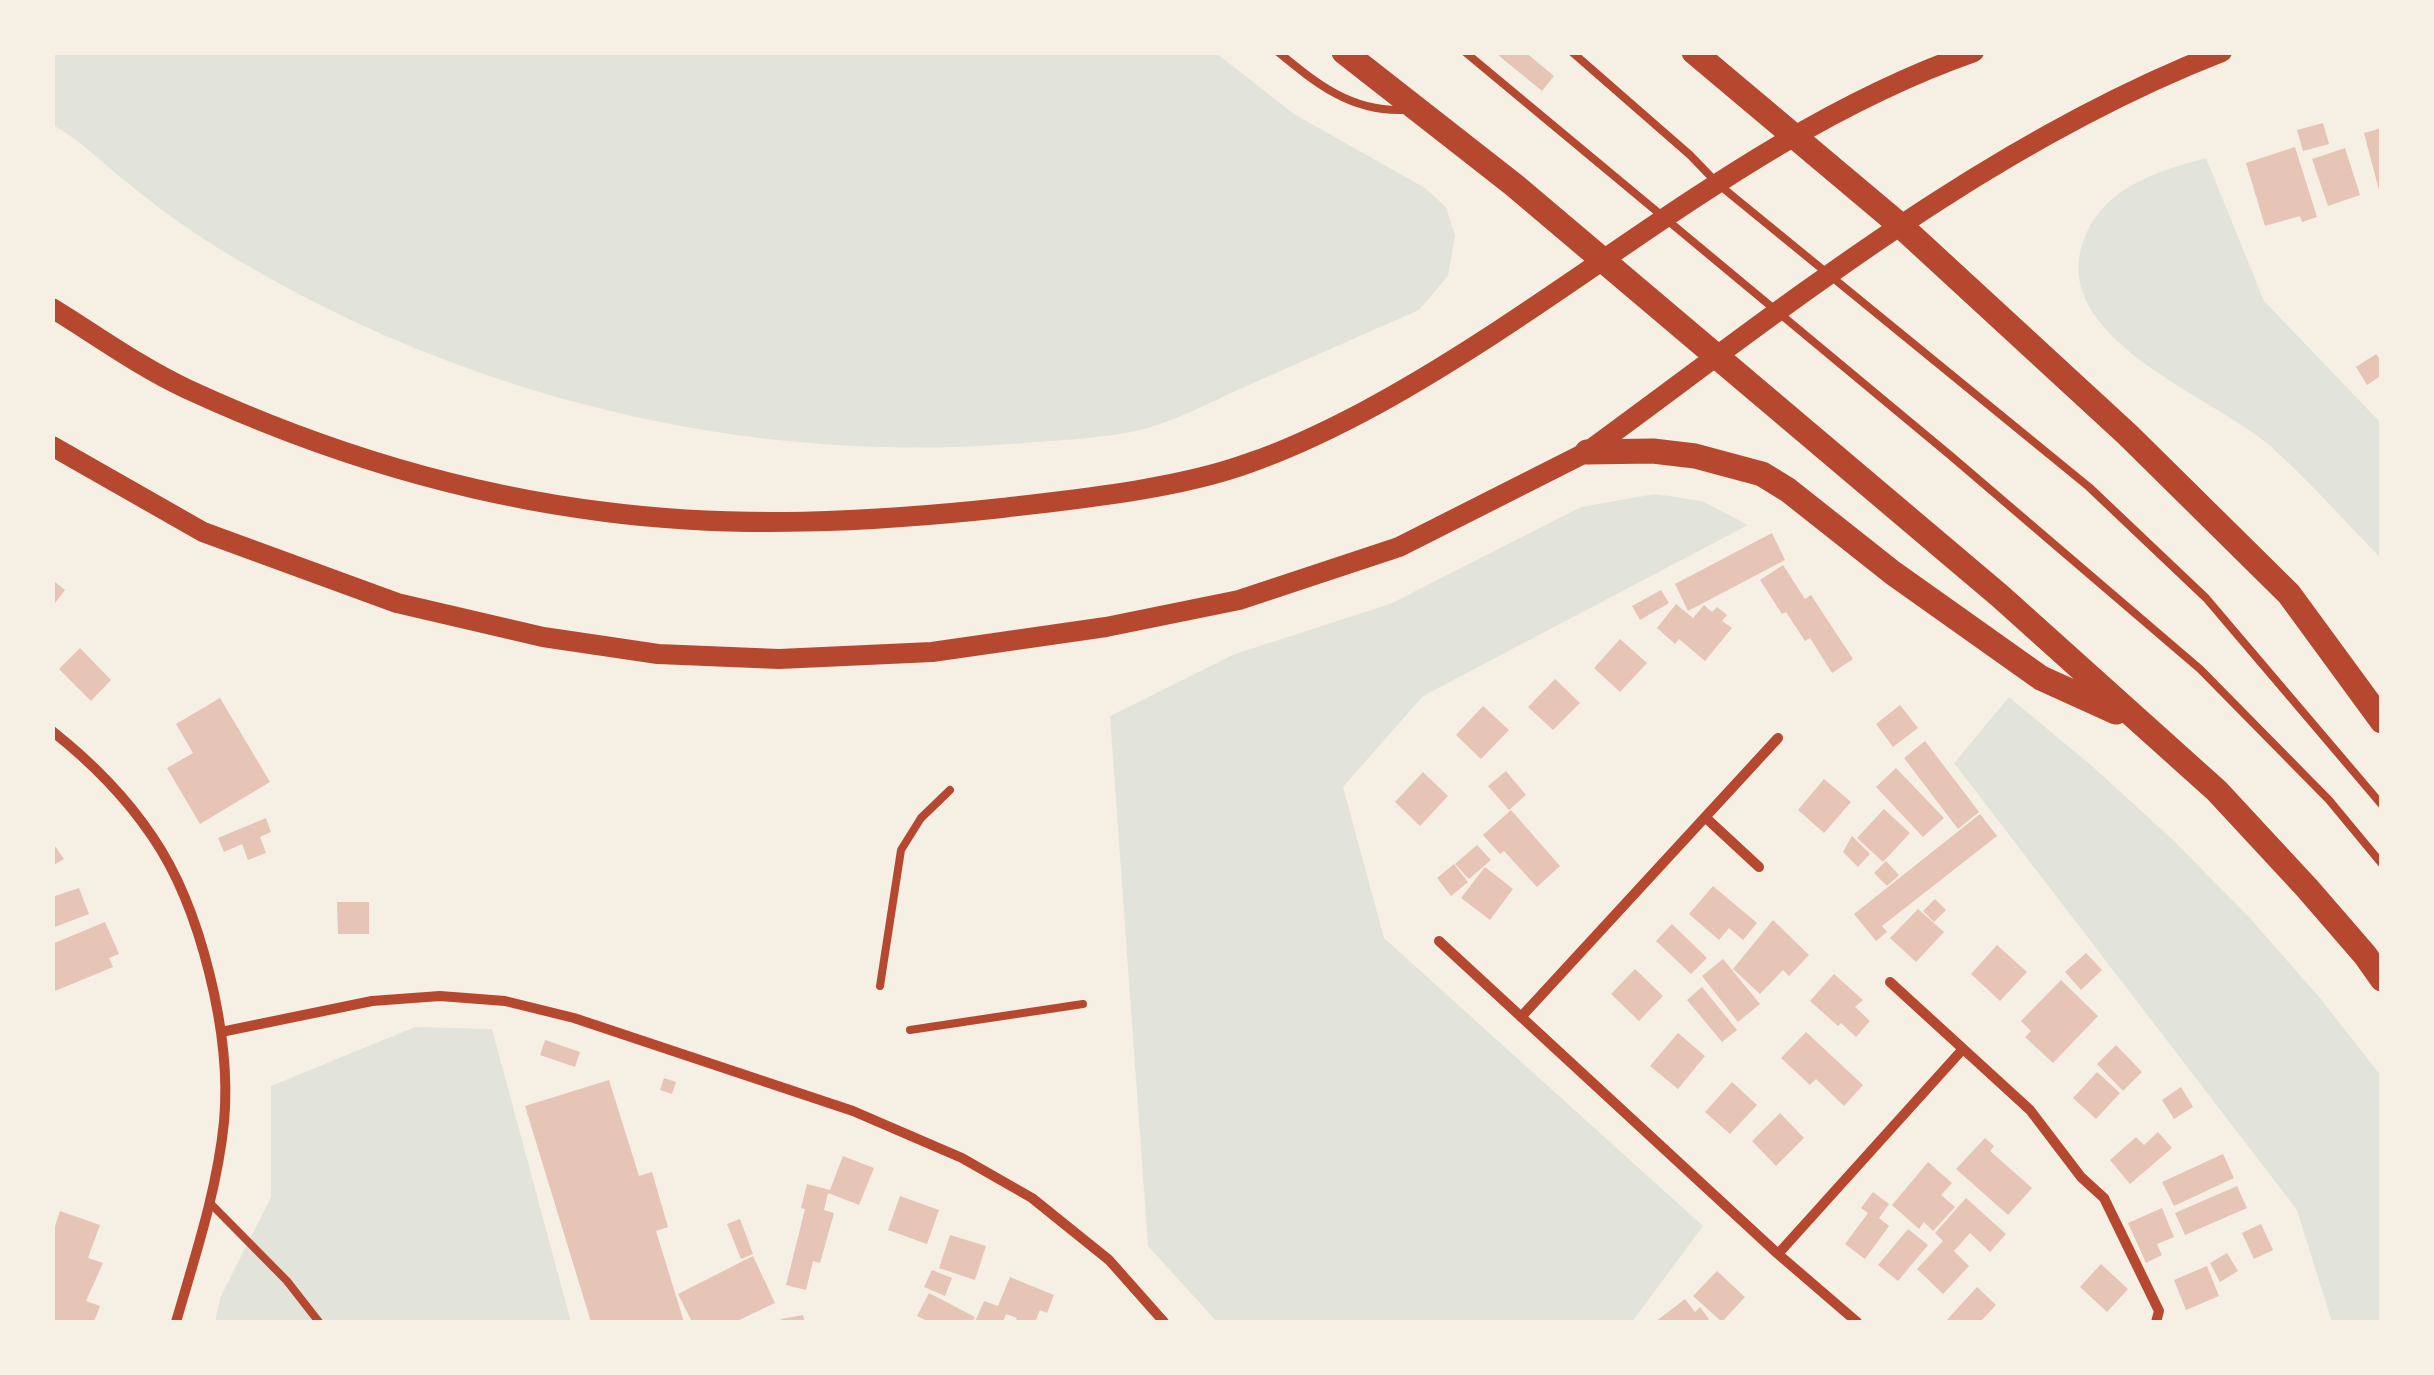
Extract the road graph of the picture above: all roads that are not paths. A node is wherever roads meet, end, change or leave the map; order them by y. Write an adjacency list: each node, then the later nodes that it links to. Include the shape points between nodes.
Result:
1 (1278, 52): 8 (lane, via 1354,104)
2 (1344, 52): 8 (main road)
3 (1465, 52): 11 (lane)
4 (1572, 52): 10 (lane)
5 (1694, 52): 9 (main road)
6 (1974, 52): 9 (main road)
7 (2222, 52): 12 (main road, via 1998,162)
8 (1418, 110): 13 (main road)
9 (1793, 136): 10 (main road); 12 (main road)
10 (1718, 184): 11 (main road); 14 (lane)
11 (1665, 217): 13 (main road); 16 (lane)
12 (1901, 226): 14 (main road); 20 (main road, via 2288,594)
13 (1600, 259): 15 (main road, via 1465,355 1247,464 1044,503 788,523 608,513 400,470 182,387); 17 (main road)
14 (1833, 274): 16 (main road); 25 (lane, via 2089,487 2206,598)
15 (52, 308)
16 (1780, 312): 17 (main road); 27 (lane, via 2200,669)
17 (1715, 358): 19 (main road); 21 (main road, via 2000,596)
18 (52, 446): 19 (main road, via 203,532 397,604 658,654 779,659 932,652 1239,600 1399,547)
19 (1587, 452): 21 (main road, via 1695,456 1762,474 2041,678)
20 (2382, 721)
21 (2139, 722): 30 (main road, via 2217,791)
22 (52, 731): 36 (street, via 92,763 153,837 192,914)
23 (1778, 738): 26 (street)
24 (950, 790): 32 (lane, via 900,850)
25 (2382, 806)
26 (1705, 818): 28 (street); 34 (street)
27 (2382, 864)
28 (1759, 867)
29 (1439, 941): 34 (street)
30 (2382, 979)
31 (1890, 982): 37 (street)
32 (880, 986)
33 (1083, 1004): 35 (lane)
34 (1521, 1018): 39 (street)
35 (910, 1030)
36 (220, 1032): 38 (street, via 224,1118); 42 (street, via 372,1001 440,996 504,1001 574,1018 852,1111 962,1158 1032,1198 1109,1260)
37 (1962, 1050): 39 (street); 44 (street, via 2030,1110 2104,1198 2160,1311)
38 (210, 1202): 40 (street); 41 (lane)
39 (1778, 1254): 43 (street)
40 (176, 1322)
41 (319, 1322)
42 (1164, 1322)
43 (1857, 1322)
44 (2156, 1322)

